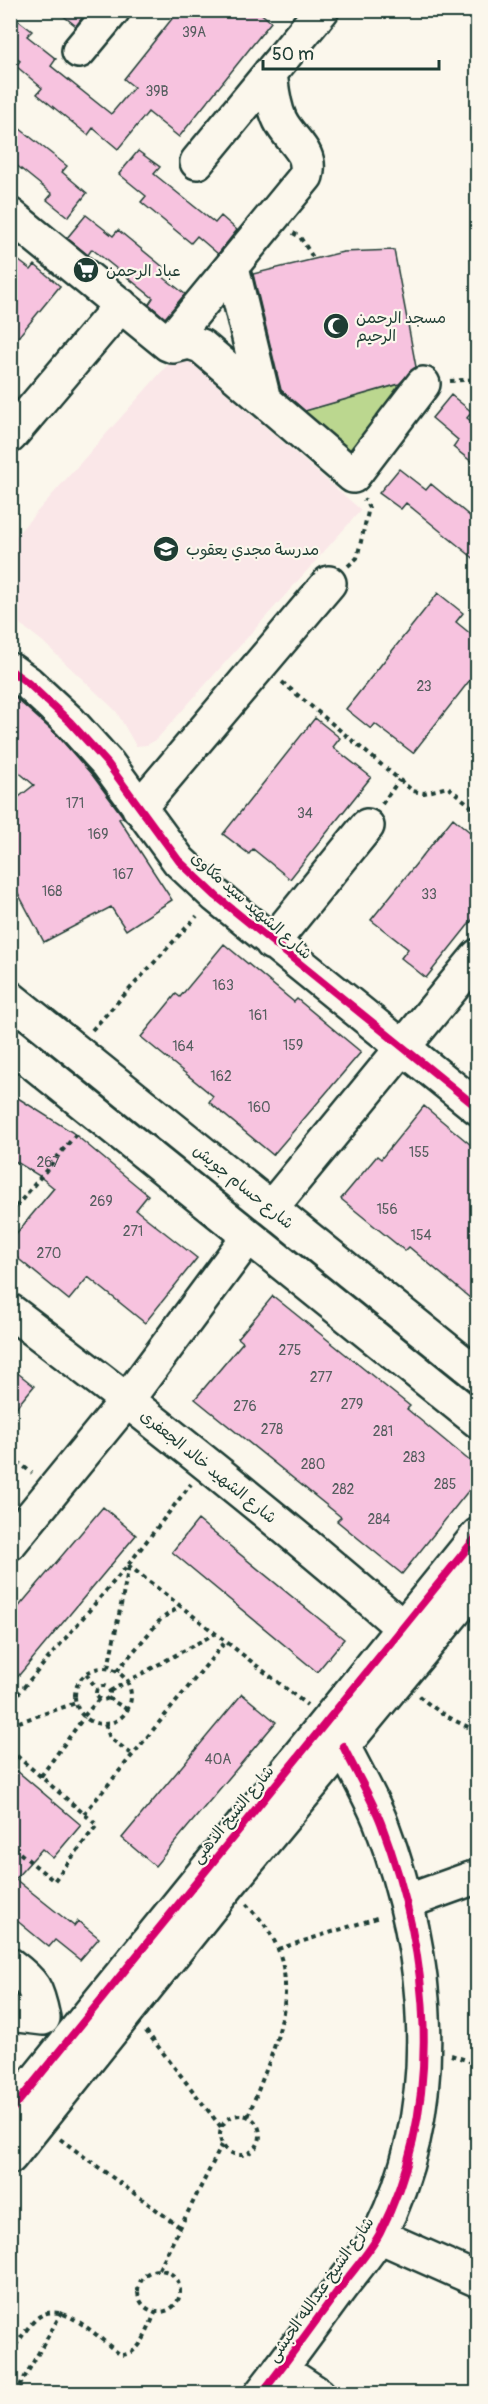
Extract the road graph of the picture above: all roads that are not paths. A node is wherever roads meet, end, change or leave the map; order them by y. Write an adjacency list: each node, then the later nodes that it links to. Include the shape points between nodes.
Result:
1 (113, 10): 3 (street)
2 (322, 10): 4 (street)
3 (79, 51)
4 (270, 73): 5 (street); 7 (street, via 279,118 307,155 309,166 306,176)
5 (197, 162)
6 (10, 215): 8 (street)
7 (232, 267): 9 (street); 11 (street)
8 (121, 305): 9 (street); 12 (street)
9 (168, 344): 11 (street, via 195,343)
10 (423, 384): 11 (street, via 353,476)
11 (264, 400)
12 (10, 436)
13 (329, 583): 15 (street)
14 (10, 670): 15 (street, شارع الشهيد سيد مكاوى, via 70,722 108,764)
15 (139, 808): 17 (street, شارع الشهيد سيد مكاوى, via 179,861)
16 (367, 826): 17 (street)
17 (272, 943): 21 (street, شارع الشهيد سيد مكاوى)
18 (477, 956): 21 (street)
19 (10, 998): 23 (street, شارع حسام جويش)
20 (10, 1044): 24 (street)
21 (402, 1048): 22 (street, شارع الشهيد سيد مكاوى); 23 (street)
22 (477, 1108)
23 (272, 1208): 26 (street, شارع حسام جويش)
24 (248, 1237): 27 (street); 28 (street)
25 (10, 1311): 27 (street, شارع الشهيد خالد الجعفرى)
26 (477, 1375)
27 (127, 1400): 30 (street); 32 (street, شارع الشهيد خالد الجعفرى)
28 (477, 1421)
29 (477, 1534): 32 (street, شارع الشيخ الذهبى)
30 (10, 1543)
31 (477, 1582): 33 (street, شارع الشيخ الذهبى, via 399,1678)
32 (402, 1627): 33 (street, شارع الشيخ الذهبى)
33 (334, 1733): 35 (street, شارع الشيخ عبدالله الحبشى, via 380,1822); 38 (street, شارع الشيخ الذهبى); 38 (street, شارع الشيخ الذهبى, via 229,1884 129,2010)
34 (470, 1879): 35 (street)
35 (407, 1905): 40 (street, شارع الشيخ عبدالله الحبشى, via 420,1978 422,2097 414,2145)
36 (10, 1965): 37 (street, via 28,1978 38,1993 43,2018)
37 (10, 2012)
38 (24, 2118): 39 (street, شارع الشيخ الذهبى)
39 (10, 2157)
40 (379, 2235): 41 (street); 42 (street, شارع الشيخ عبدالله الحبشى)
41 (477, 2280)
42 (271, 2381): 43 (street)
43 (318, 2394)

